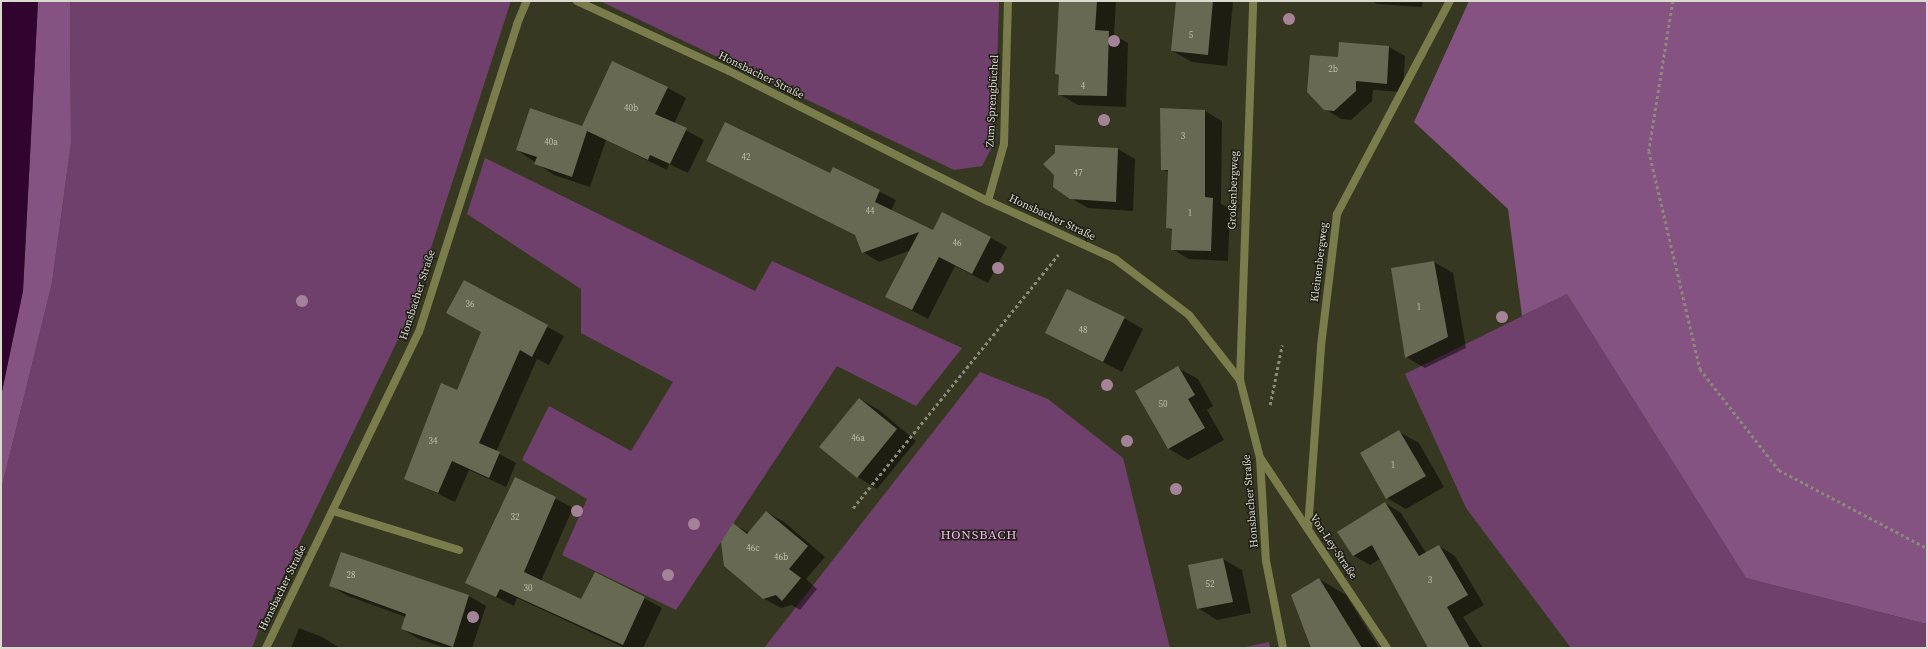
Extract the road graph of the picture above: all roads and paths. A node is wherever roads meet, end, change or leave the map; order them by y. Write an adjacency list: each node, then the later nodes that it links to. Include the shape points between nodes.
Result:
1 (527, 1): 14 (street, Honsbacher Straße, via 420,332)
2 (577, 1): 7 (street, Honsbacher Straße, via 729,71)
3 (1008, 1): 7 (street, Zum Sprengbüchel, via 1004,144)
4 (1253, 1): 10 (street, Großenbergweg)
5 (1450, 1): 15 (street, Kleinenbergweg, via 1337,214 1321,346)
6 (1673, 1): 16 (path, via 1649,151 1700,369 1779,470)
7 (988, 201): 8 (street, Honsbacher Straße)
8 (1071, 239): 10 (street, Honsbacher Straße, via 1116,259 1189,315); 13 (path)
9 (1282, 345): 11 (path)
10 (1240, 380): 12 (street, Honsbacher Straße)
11 (1269, 413)
12 (1260, 458): 15 (street, Von-Ley-Straße); 19 (street, Honsbacher Straße, via 1266,561)
13 (853, 508)
14 (333, 511): 17 (street); 18 (street, Honsbacher Straße)
15 (1308, 529): 20 (street, Von-Ley-Straße)
16 (1927, 548)
17 (459, 550)
18 (266, 648)
19 (1283, 648)
20 (1387, 648)

